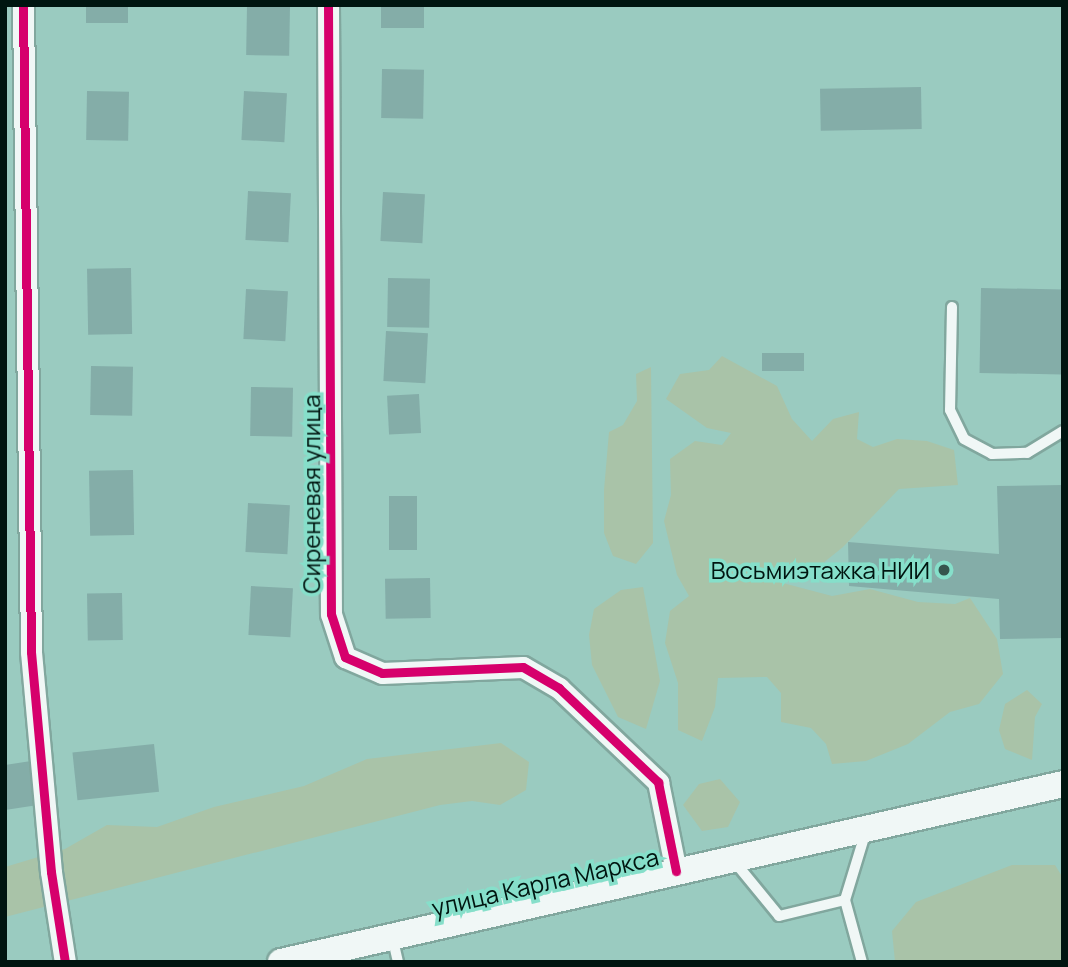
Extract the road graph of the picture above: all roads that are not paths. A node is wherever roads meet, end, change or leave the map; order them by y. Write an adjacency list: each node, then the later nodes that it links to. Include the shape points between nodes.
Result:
1 (23, 5): 11 (street, via 31,652 51,872)
2 (328, 5): 8 (street, Сиреневая улица, via 331,614 345,657 382,673 523,667 559,688 658,782)
3 (952, 307): 4 (lane, via 950,410 964,439 992,454 1027,453)
4 (1063, 431)
5 (1063, 784): 6 (street, улица Карла Маркса)
6 (867, 828): 7 (street, улица Карла Маркса); 9 (lane)
7 (732, 859): 8 (street, улица Карла Маркса); 9 (lane, via 779,916)
8 (677, 871): 10 (street, улица Карла Маркса)
9 (845, 900): 13 (lane)
10 (395, 949): 12 (street, улица Карла Маркса)
11 (65, 962)
12 (281, 962)
13 (862, 962)

